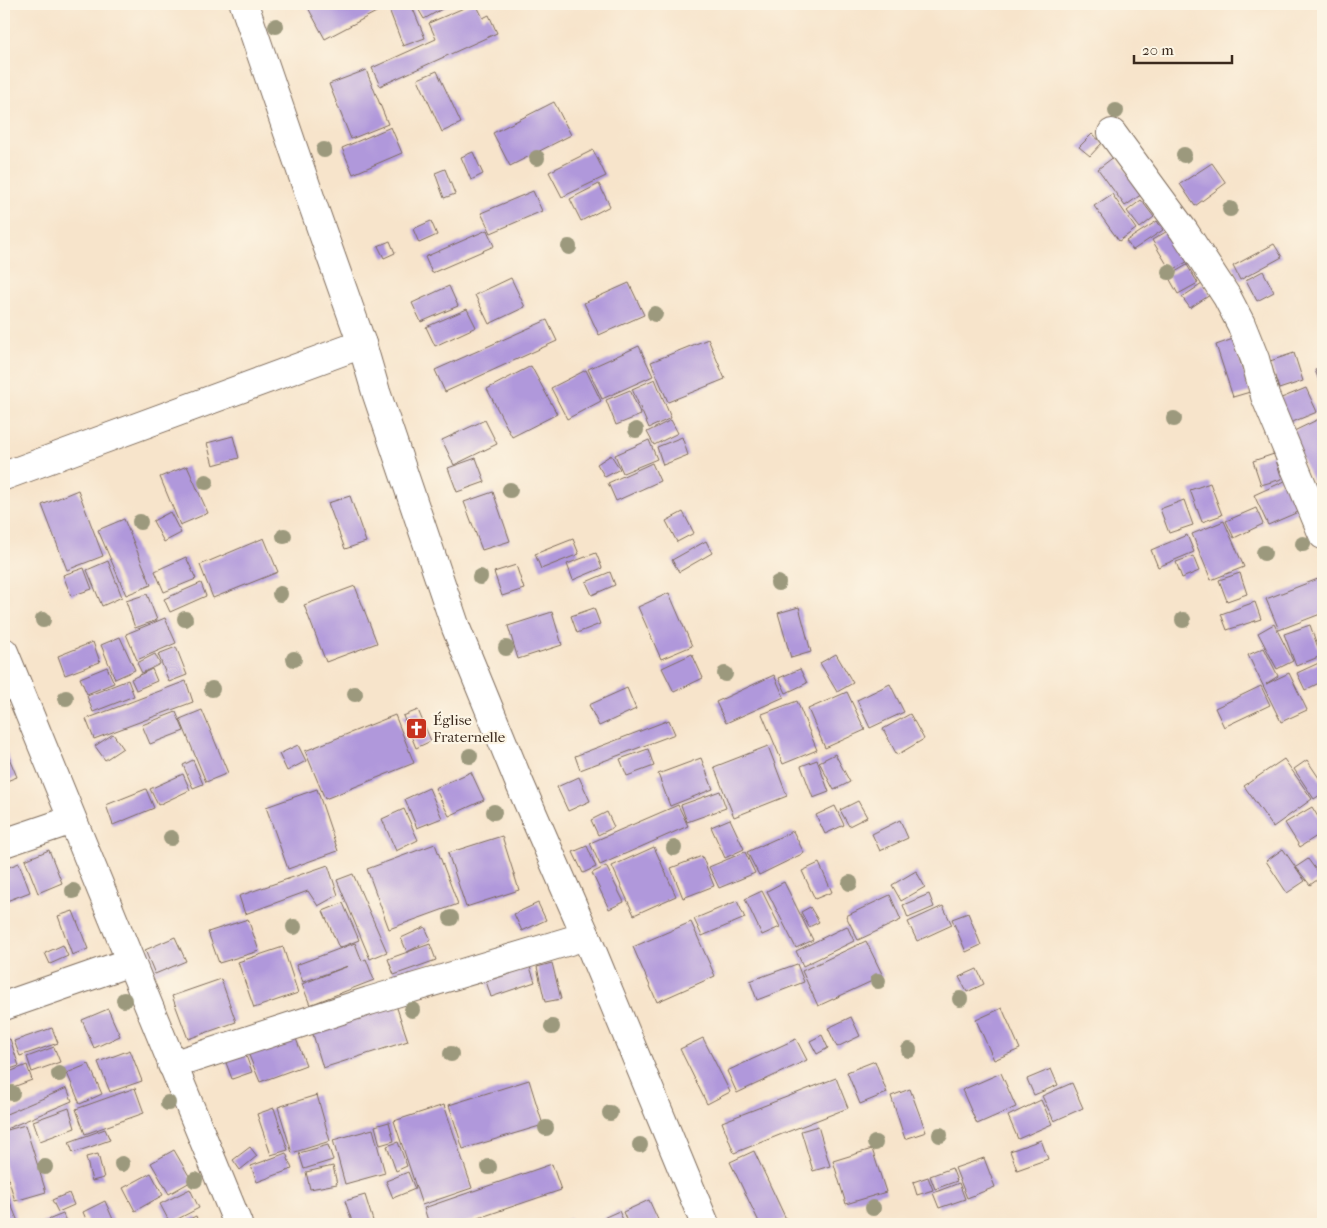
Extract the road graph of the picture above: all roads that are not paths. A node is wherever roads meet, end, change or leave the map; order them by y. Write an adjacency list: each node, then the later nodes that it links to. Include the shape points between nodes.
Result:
1 (244, 4): 3 (street)
2 (1112, 133): 5 (street, via 1184,231 1241,324 1268,406)
3 (362, 344): 4 (street); 9 (street, via 456,628)
4 (4, 476)
5 (1323, 535)
6 (4, 652): 7 (street)
7 (72, 820): 8 (street); 10 (street)
8 (4, 843)
9 (586, 936): 12 (street); 14 (street)
10 (130, 962): 11 (street); 12 (street)
11 (4, 1006)
12 (172, 1065): 13 (street)
13 (238, 1224)
14 (705, 1224)

